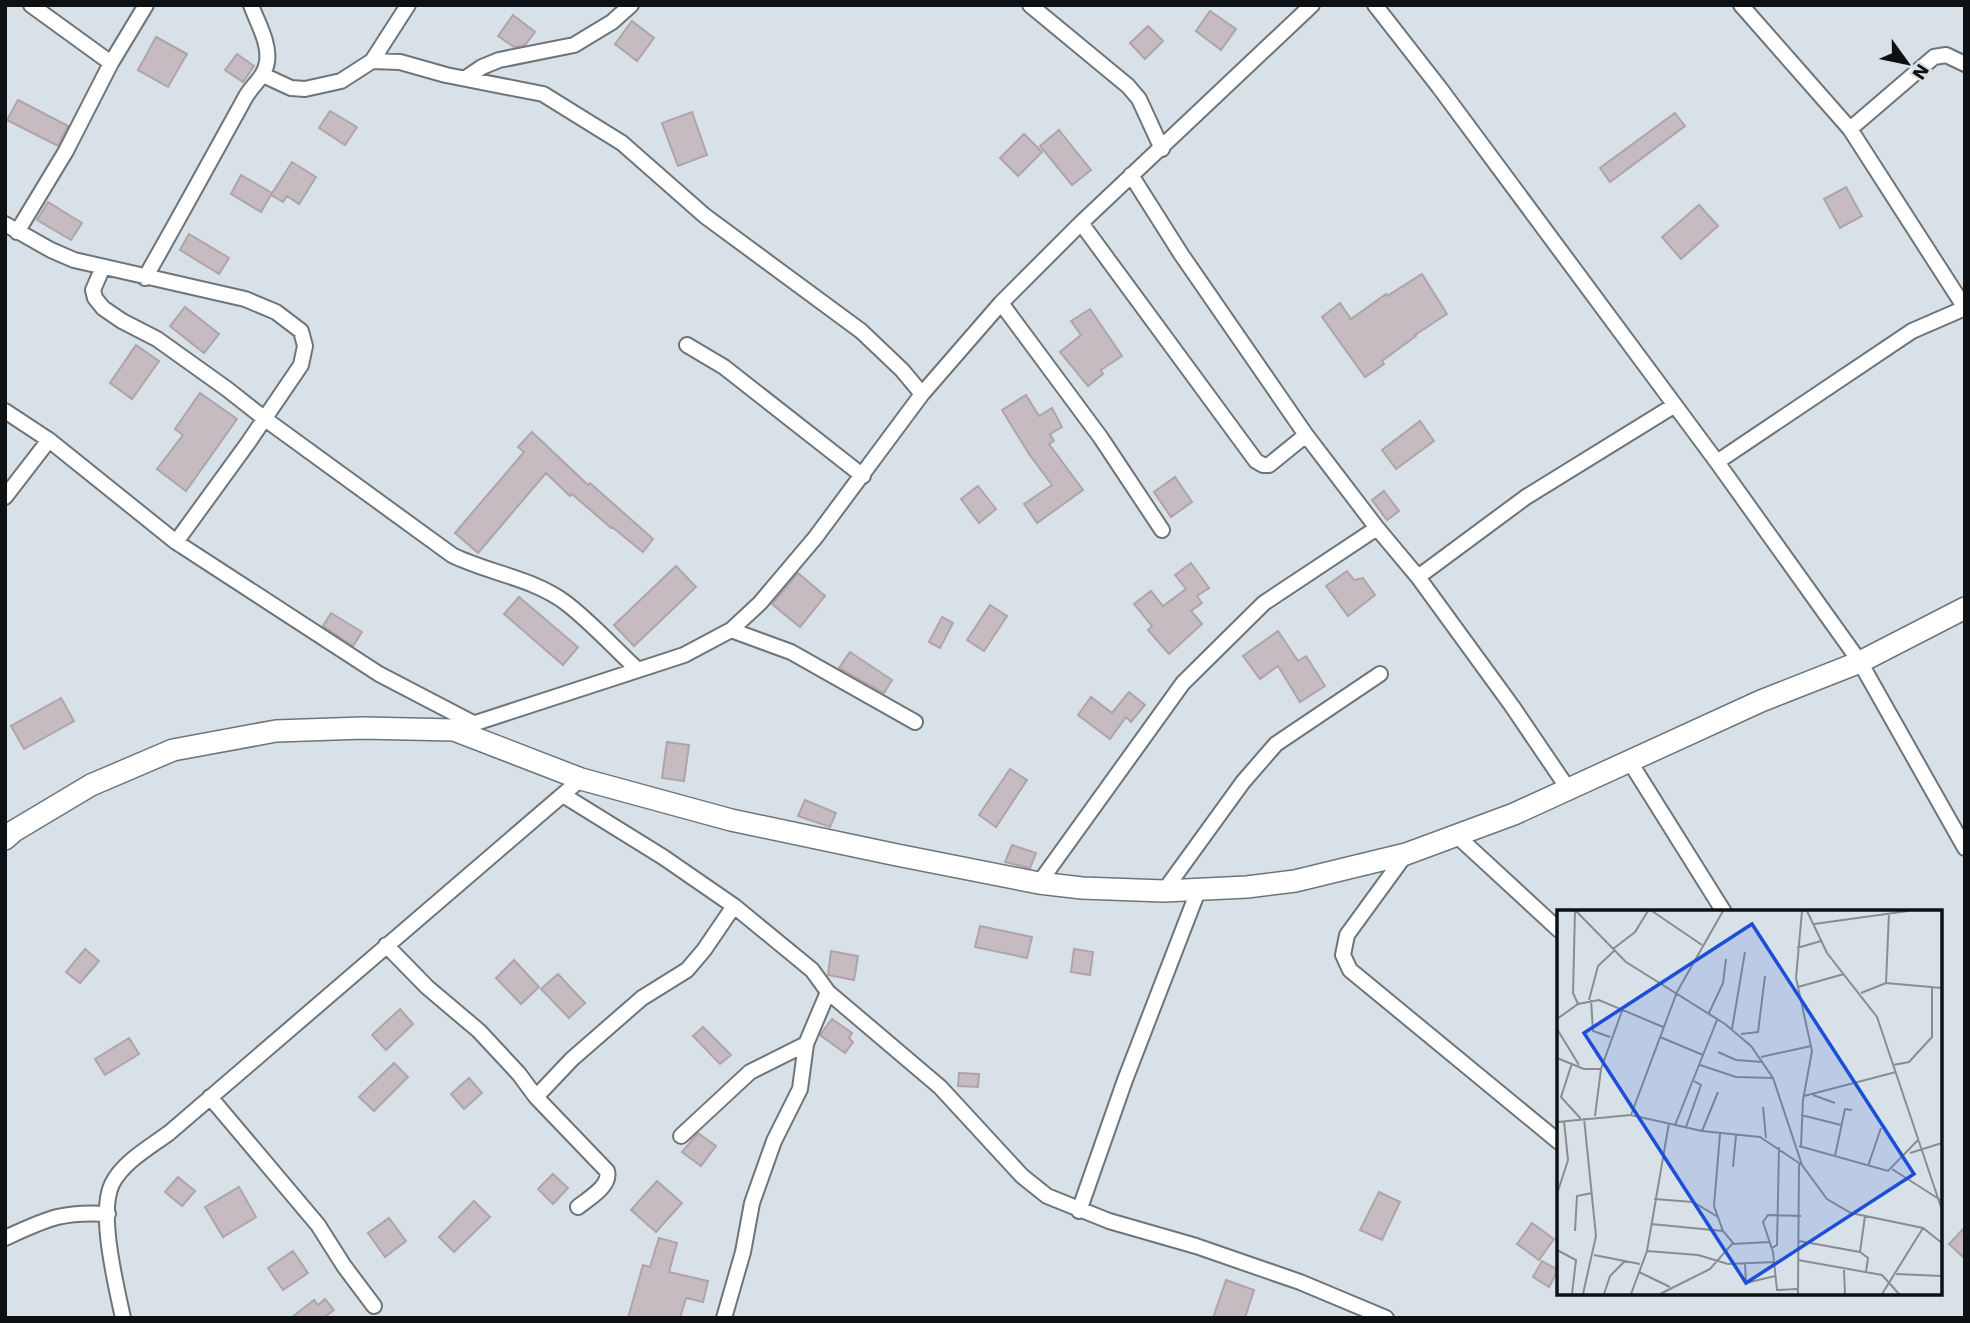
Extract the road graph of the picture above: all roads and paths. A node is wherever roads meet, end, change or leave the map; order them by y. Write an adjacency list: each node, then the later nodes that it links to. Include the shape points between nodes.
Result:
1 (31, 5): 11 (street)
2 (146, 5): 11 (street)
3 (251, 5): 13 (street, via 267,52)
4 (408, 5): 10 (street)
5 (631, 5): 14 (street, via 574,45 499,60)
6 (1030, 5): 16 (street, via 1128,86 1139,99)
7 (1312, 5): 16 (street)
8 (1375, 5): 26 (street)
9 (1741, 5): 15 (street)
10 (372, 61): 13 (street, via 341,81 305,89 290,88); 14 (street, via 400,62)
11 (111, 63): 19 (street, via 66,151)
12 (1965, 64): 15 (street, via 1946,55 1934,57)
13 (263, 75): 21 (street, via 247,94)
14 (466, 79): 25 (street, via 544,94 622,143 705,216 861,331)
15 (1850, 130): 23 (street)
16 (1161, 149): 17 (street)
17 (1132, 175): 18 (street); 29 (street)
18 (1081, 223): 22 (street); 29 (street, via 1256,461 1269,465)
19 (11, 228): 20 (street, via 74,260)
20 (103, 267): 21 (street); 28 (street, via 93,290 103,308 157,339)
21 (145, 278): 28 (street, via 245,299 276,312 301,331 305,346 301,366)
22 (1002, 303): 25 (street); 35 (street)
23 (1965, 308): 31 (street, via 1912,331)
24 (687, 345): 32 (street, via 724,367)
25 (922, 394): 32 (street)
26 (1675, 405): 31 (street); 37 (street, via 1525,497)
27 (5, 411): 30 (street)
28 (265, 419): 36 (street); 41 (street, via 452,555 537,587 565,603)
29 (1306, 435): 34 (street)
30 (49, 440): 33 (street); 36 (street)
31 (1717, 462): 40 (street)
32 (863, 476): 39 (street, via 760,603)
33 (5, 497)
34 (1377, 528): 37 (street); 53 (street, via 1264,603 1183,682)
35 (1162, 530)
36 (176, 542): 44 (street)
37 (1418, 577): 47 (street)
38 (1965, 608): 40 (street)
39 (730, 629): 41 (street, via 684,655); 43 (street, via 791,652)
40 (1860, 662): 45 (street, via 1761,701); 51 (street)
41 (638, 670): 44 (street)
42 (1380, 674): 54 (street, via 1276,744)
43 (915, 722)
44 (464, 727): 46 (street); 50 (street, via 276,732 173,750 91,785)
45 (1630, 762): 47 (street); 57 (street)
46 (582, 779): 48 (street); 53 (street, via 731,820)
47 (1569, 790): 49 (street)
48 (563, 795): 56 (street); 59 (street)
49 (1456, 835): 52 (street); 58 (street)
50 (5, 839)
51 (1965, 848)
52 (1406, 854): 55 (street, via 1295,881); 65 (street, via 1347,935 1343,955 1350,970)
53 (1039, 883): 54 (street)
54 (1164, 891): 55 (street)
55 (1198, 891): 67 (street)
56 (734, 906): 60 (street, via 812,970); 63 (street, via 687,970 642,998)
57 (1723, 910)
58 (1557, 928)
59 (386, 945): 62 (street); 63 (street, via 479,1031)
60 (828, 992): 61 (street); 67 (street, via 940,1087 1022,1176 1047,1196)
61 (806, 1044): 64 (street, via 750,1072); 72 (street, via 800,1089 774,1141 752,1203)
62 (210, 1097): 68 (street, via 124,1168 112,1184); 70 (street, via 318,1225)
63 (536, 1097): 66 (street, via 607,1171 606,1184)
64 (681, 1136)
65 (1557, 1140)
66 (578, 1207)
67 (1079, 1211): 73 (street, via 1300,1282)
68 (108, 1214): 69 (street, via 79,1212 50,1218); 71 (street)
69 (5, 1238)
70 (374, 1306)
71 (123, 1318)
72 (724, 1318)
73 (1386, 1318)

